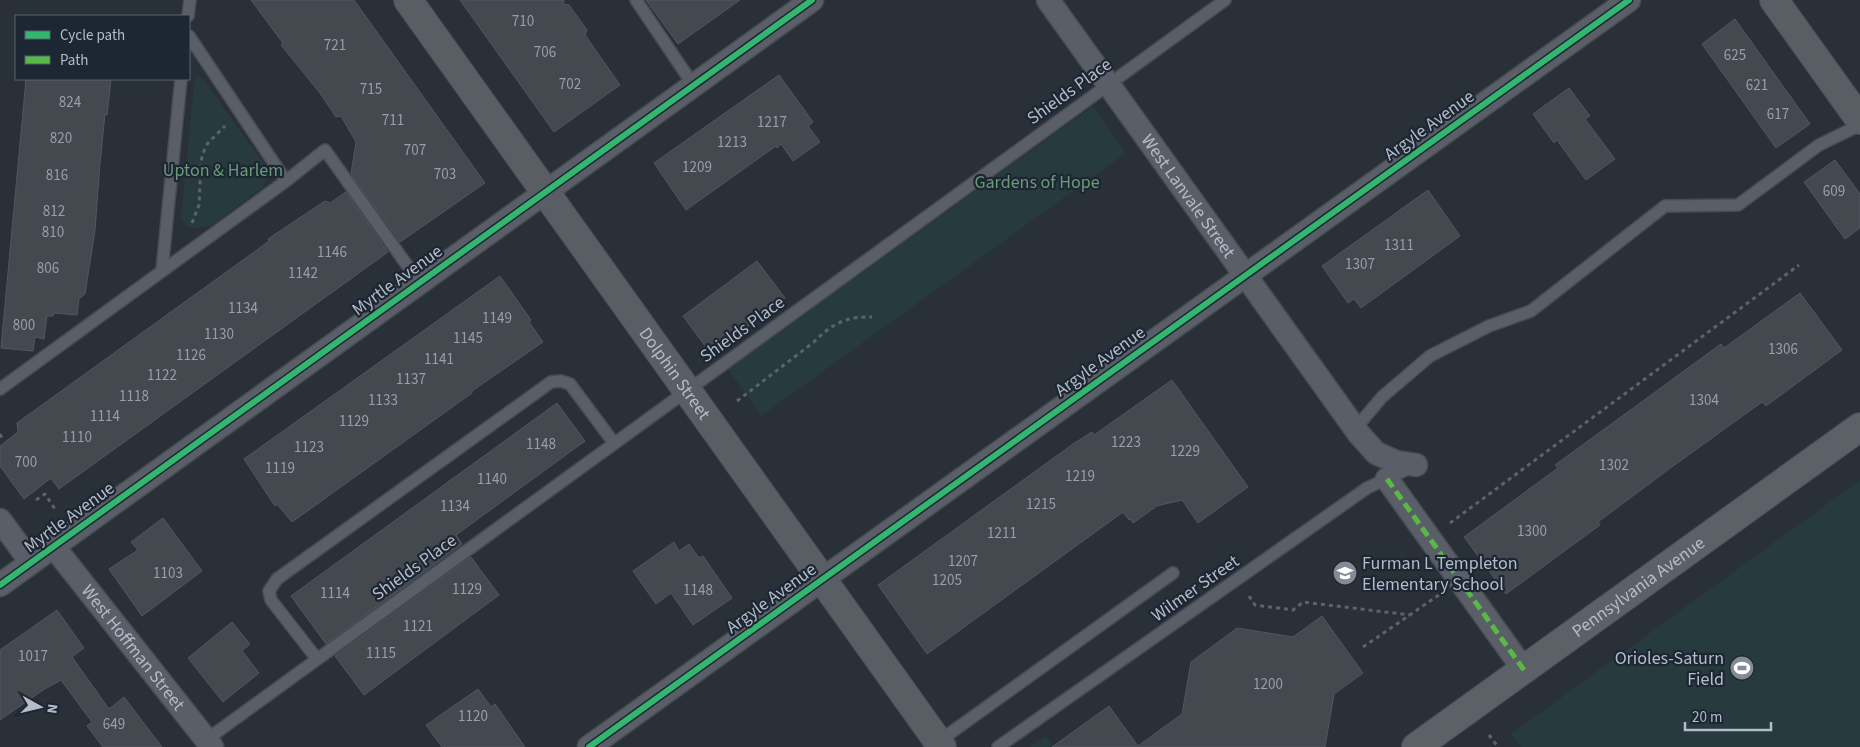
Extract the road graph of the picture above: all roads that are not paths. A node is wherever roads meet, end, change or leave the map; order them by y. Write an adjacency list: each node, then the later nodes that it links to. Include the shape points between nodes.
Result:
1 (190, 0): 9 (lane)
2 (408, 0): 17 (main road, Dolphin Street)
3 (636, 0): 13 (lane)
4 (812, 0): 13 (street, Myrtle Avenue)
5 (1048, 0): 12 (street, West Lanvale Street)
6 (1225, 0): 12 (lane, Shields Place)
7 (1628, 0): 19 (street, Argyle Avenue)
8 (1774, 0): 14 (main road)
9 (188, 15)
10 (190, 37): 16 (lane)
11 (182, 80): 18 (lane)
12 (1108, 84): 19 (street, West Lanvale Street); 22 (lane, Shields Place)
13 (694, 86): 17 (street, Myrtle Avenue)
14 (1860, 120)
15 (1860, 125): 24 (lane, via 1819,145 1738,205 1665,206 1531,311 1489,326 1430,356 1382,397)
16 (286, 181): 18 (lane); 20 (lane, via 325,150)
17 (547, 193): 20 (street, Myrtle Avenue); 22 (main road, Dolphin Street)
18 (162, 270): 21 (lane)
19 (1246, 275): 24 (street, West Lanvale Street); 32 (street, Argyle Avenue)
20 (419, 282): 29 (street, Myrtle Avenue)
21 (0, 389)
22 (687, 390): 25 (lane, Shields Place); 32 (main road, Dolphin Street)
23 (1860, 427): 35 (main road, Pennsylvania Avenue)
24 (1356, 429): 26 (street, West Lanvale Street, via 1376,453)
25 (614, 443): 34 (lane, Shields Place); 34 (lane, via 570,384 551,382 277,579 269,591 271,600)
26 (1416, 466): 27 (lane, Wilmer Street)
27 (1387, 479): 35 (street); 39 (lane, Wilmer Street, via 1367,488)
28 (0, 520): 30 (street)
29 (54, 547): 30 (street, Myrtle Avenue); 36 (street, West Hoffman Street)
30 (31, 562): 33 (street, Myrtle Avenue)
31 (1173, 573): 37 (lane)
32 (822, 579): 37 (main road, Dolphin Street); 38 (street, Argyle Avenue)
33 (0, 585)
34 (317, 660): 36 (lane, Shields Place)
35 (1524, 670): 40 (main road, Pennsylvania Avenue)
36 (209, 743)
37 (940, 744)
38 (589, 747)
39 (998, 747)
40 (1416, 747)

